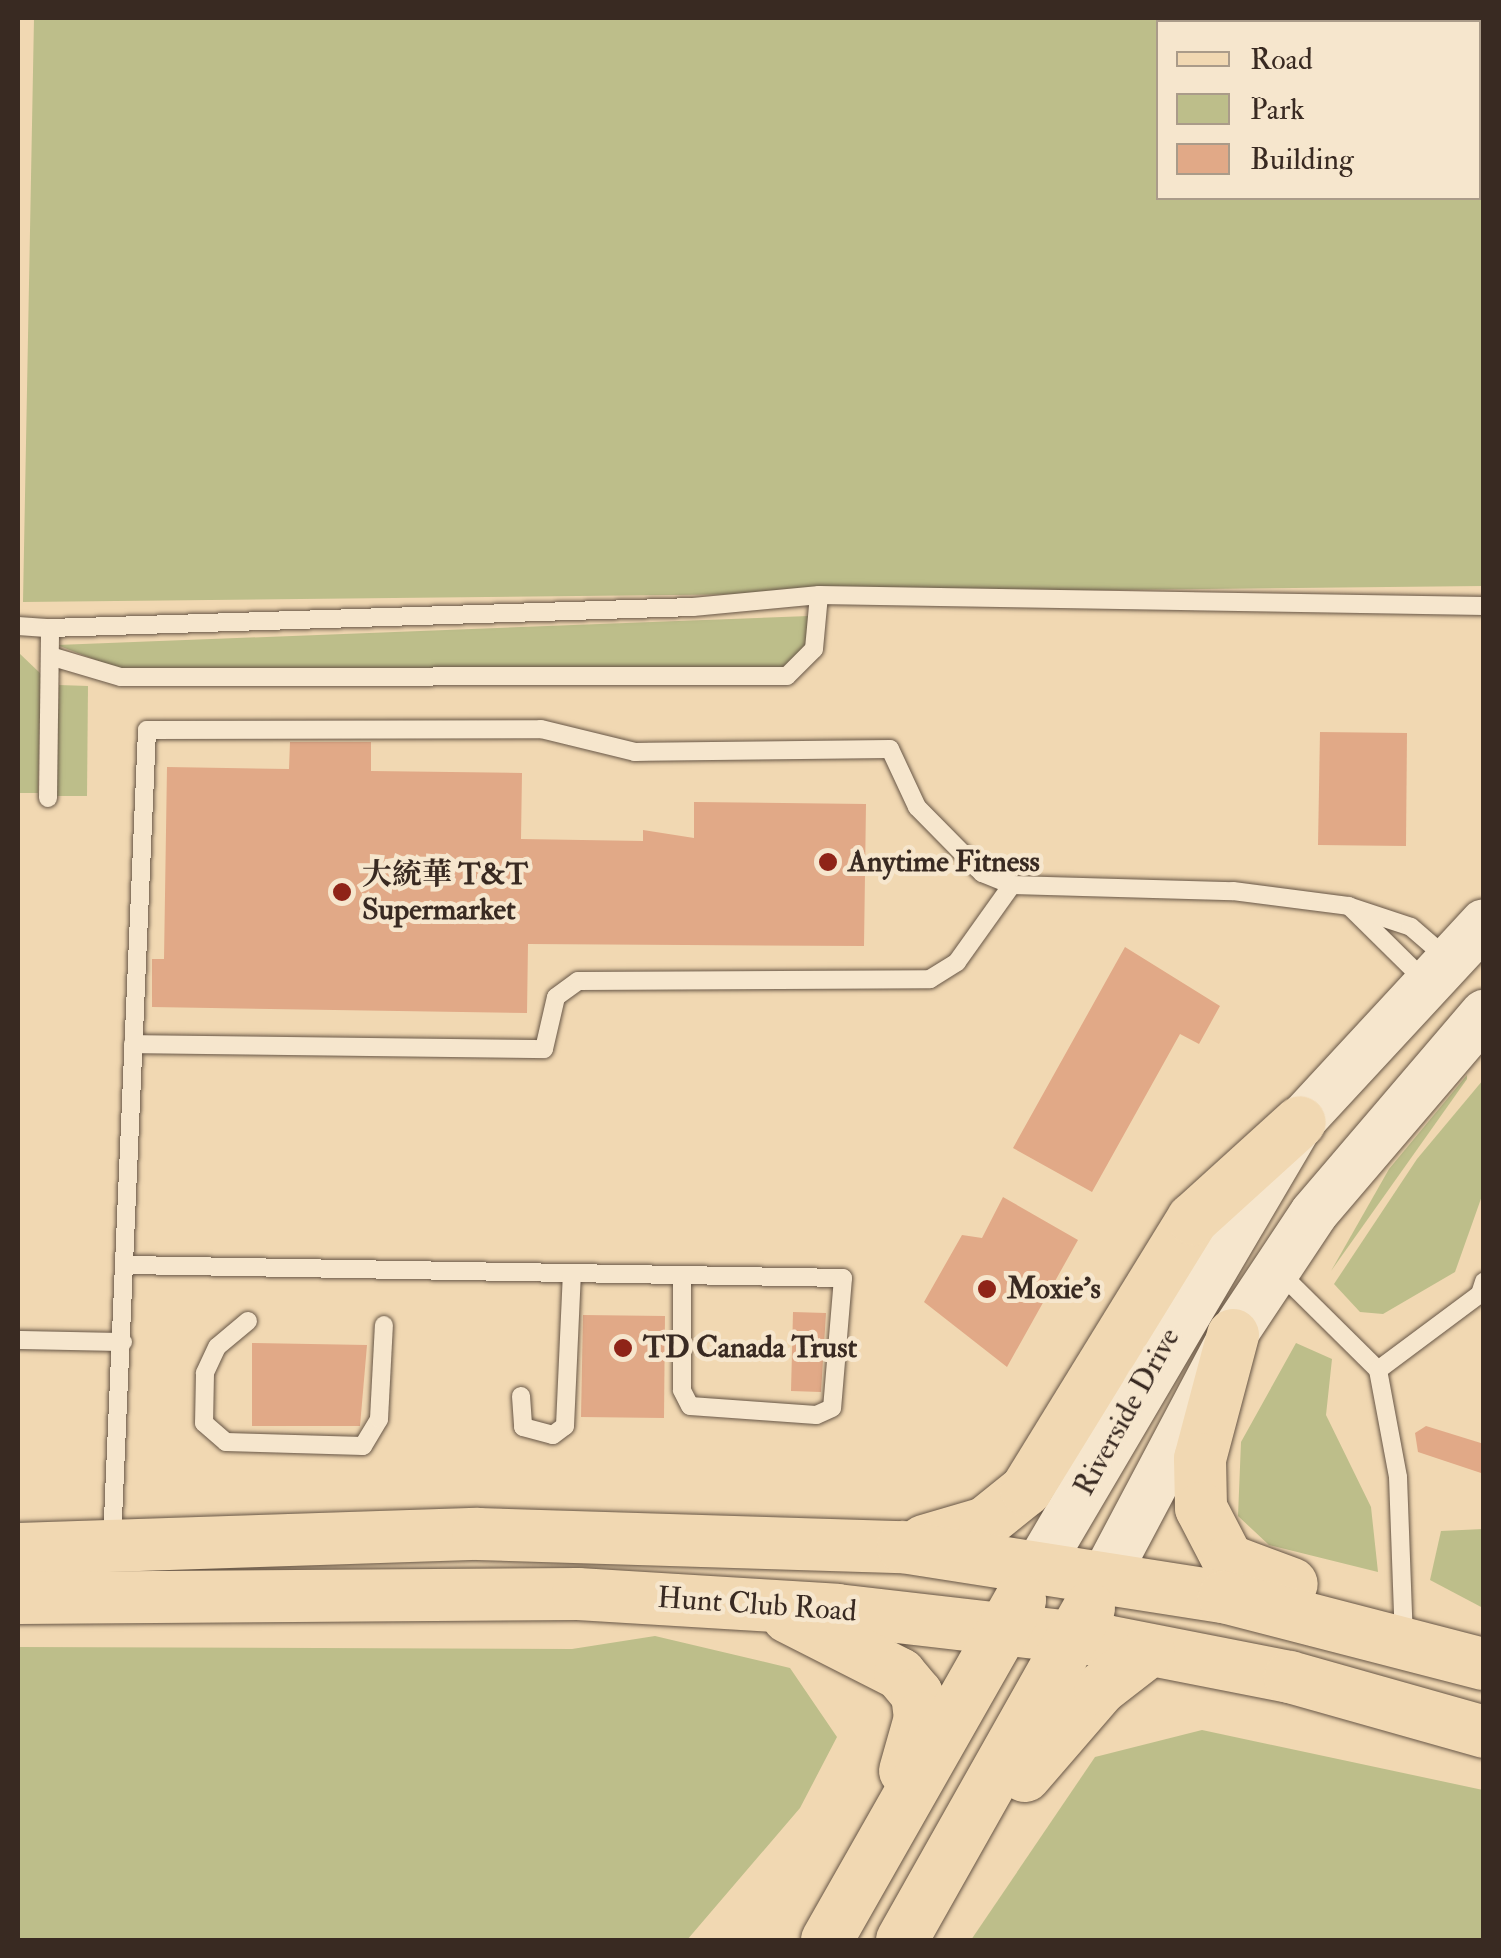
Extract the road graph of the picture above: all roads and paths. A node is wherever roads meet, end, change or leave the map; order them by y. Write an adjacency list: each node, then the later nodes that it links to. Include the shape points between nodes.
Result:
1 (818, 594): 2 (lane); 4 (lane, via 693,607); 5 (lane, via 814,650 787,676 122,677)
2 (1484, 606)
3 (18, 626): 4 (lane)
4 (50, 628): 5 (lane)
5 (50, 656): 6 (lane)
6 (48, 798)
7 (1012, 884): 8 (lane, via 1233,891); 12 (lane, via 957,962 930,980 578,981 556,997 544,1049); 12 (lane, via 982,873 917,806 890,749 635,752 541,729 147,730)
8 (1348, 906): 10 (lane); 10 (lane, via 1411,927)
9 (1484, 923): 10 (main road, Riverside Drive)
10 (1438, 971): 11 (main road); 13 (main road, Riverside Drive)
11 (1481, 1016): 15 (main road, Riverside Drive, via 1352,1162)
12 (133, 1044): 14 (lane)
13 (1300, 1122): 26 (main road, via 1193,1219 1026,1490 985,1523); 28 (main road, Riverside Drive)
14 (128, 1264): 16 (lane); 23 (lane)
15 (1276, 1269): 21 (main road, Riverside Drive); 24 (lane)
16 (572, 1273): 17 (lane); 25 (lane, via 565,1426 553,1435 524,1427)
17 (682, 1275): 17 (lane, via 844,1278 838,1396 816,1416 690,1406 682,1390)
18 (1484, 1282): 24 (lane, via 1480,1294)
19 (248, 1321): 20 (lane, via 217,1347 205,1373 204,1422 226,1442 363,1446 379,1419)
20 (384, 1325)
21 (1233, 1335): 30 (main road, Riverside Drive); 35 (main road, via 1200,1458 1214,1542 1242,1567 1353,1605)
22 (18, 1340): 23 (lane)
23 (123, 1342): 29 (lane)
24 (1378, 1370): 35 (lane, via 1398,1477)
25 (521, 1396)
26 (903, 1547): 28 (main road, Hunt Club Road); 29 (main road, Hunt Club Road, via 478,1534)
27 (18, 1549): 29 (main road, Hunt Club Road)
28 (1040, 1564): 30 (main road, Hunt Club Road); 33 (main road, Riverside Drive)
29 (113, 1572): 31 (main road, Hunt Club Road); 32 (main road, Hunt Club Road)
30 (1106, 1575): 34 (main road, Riverside Drive); 35 (main road, Hunt Club Road)
31 (18, 1598)
32 (760, 1603): 33 (main road, Hunt Club Road); 39 (main road, via 866,1654 917,1694 910,1757)
33 (1005, 1626): 34 (main road, Hunt Club Road); 39 (main road, Riverside Drive)
34 (1074, 1636): 36 (main road, Hunt Club Road); 40 (main road, Riverside Drive)
35 (1404, 1640): 37 (main road, Hunt Club Road)
36 (1150, 1650): 38 (main road, Hunt Club Road, via 1290,1677); 40 (main road, via 1086,1704)
37 (1484, 1664)
38 (1484, 1732)
39 (875, 1850): 41 (main road, Riverside Drive)
40 (953, 1861): 42 (main road, Riverside Drive)
41 (827, 1940)
42 (902, 1940)

